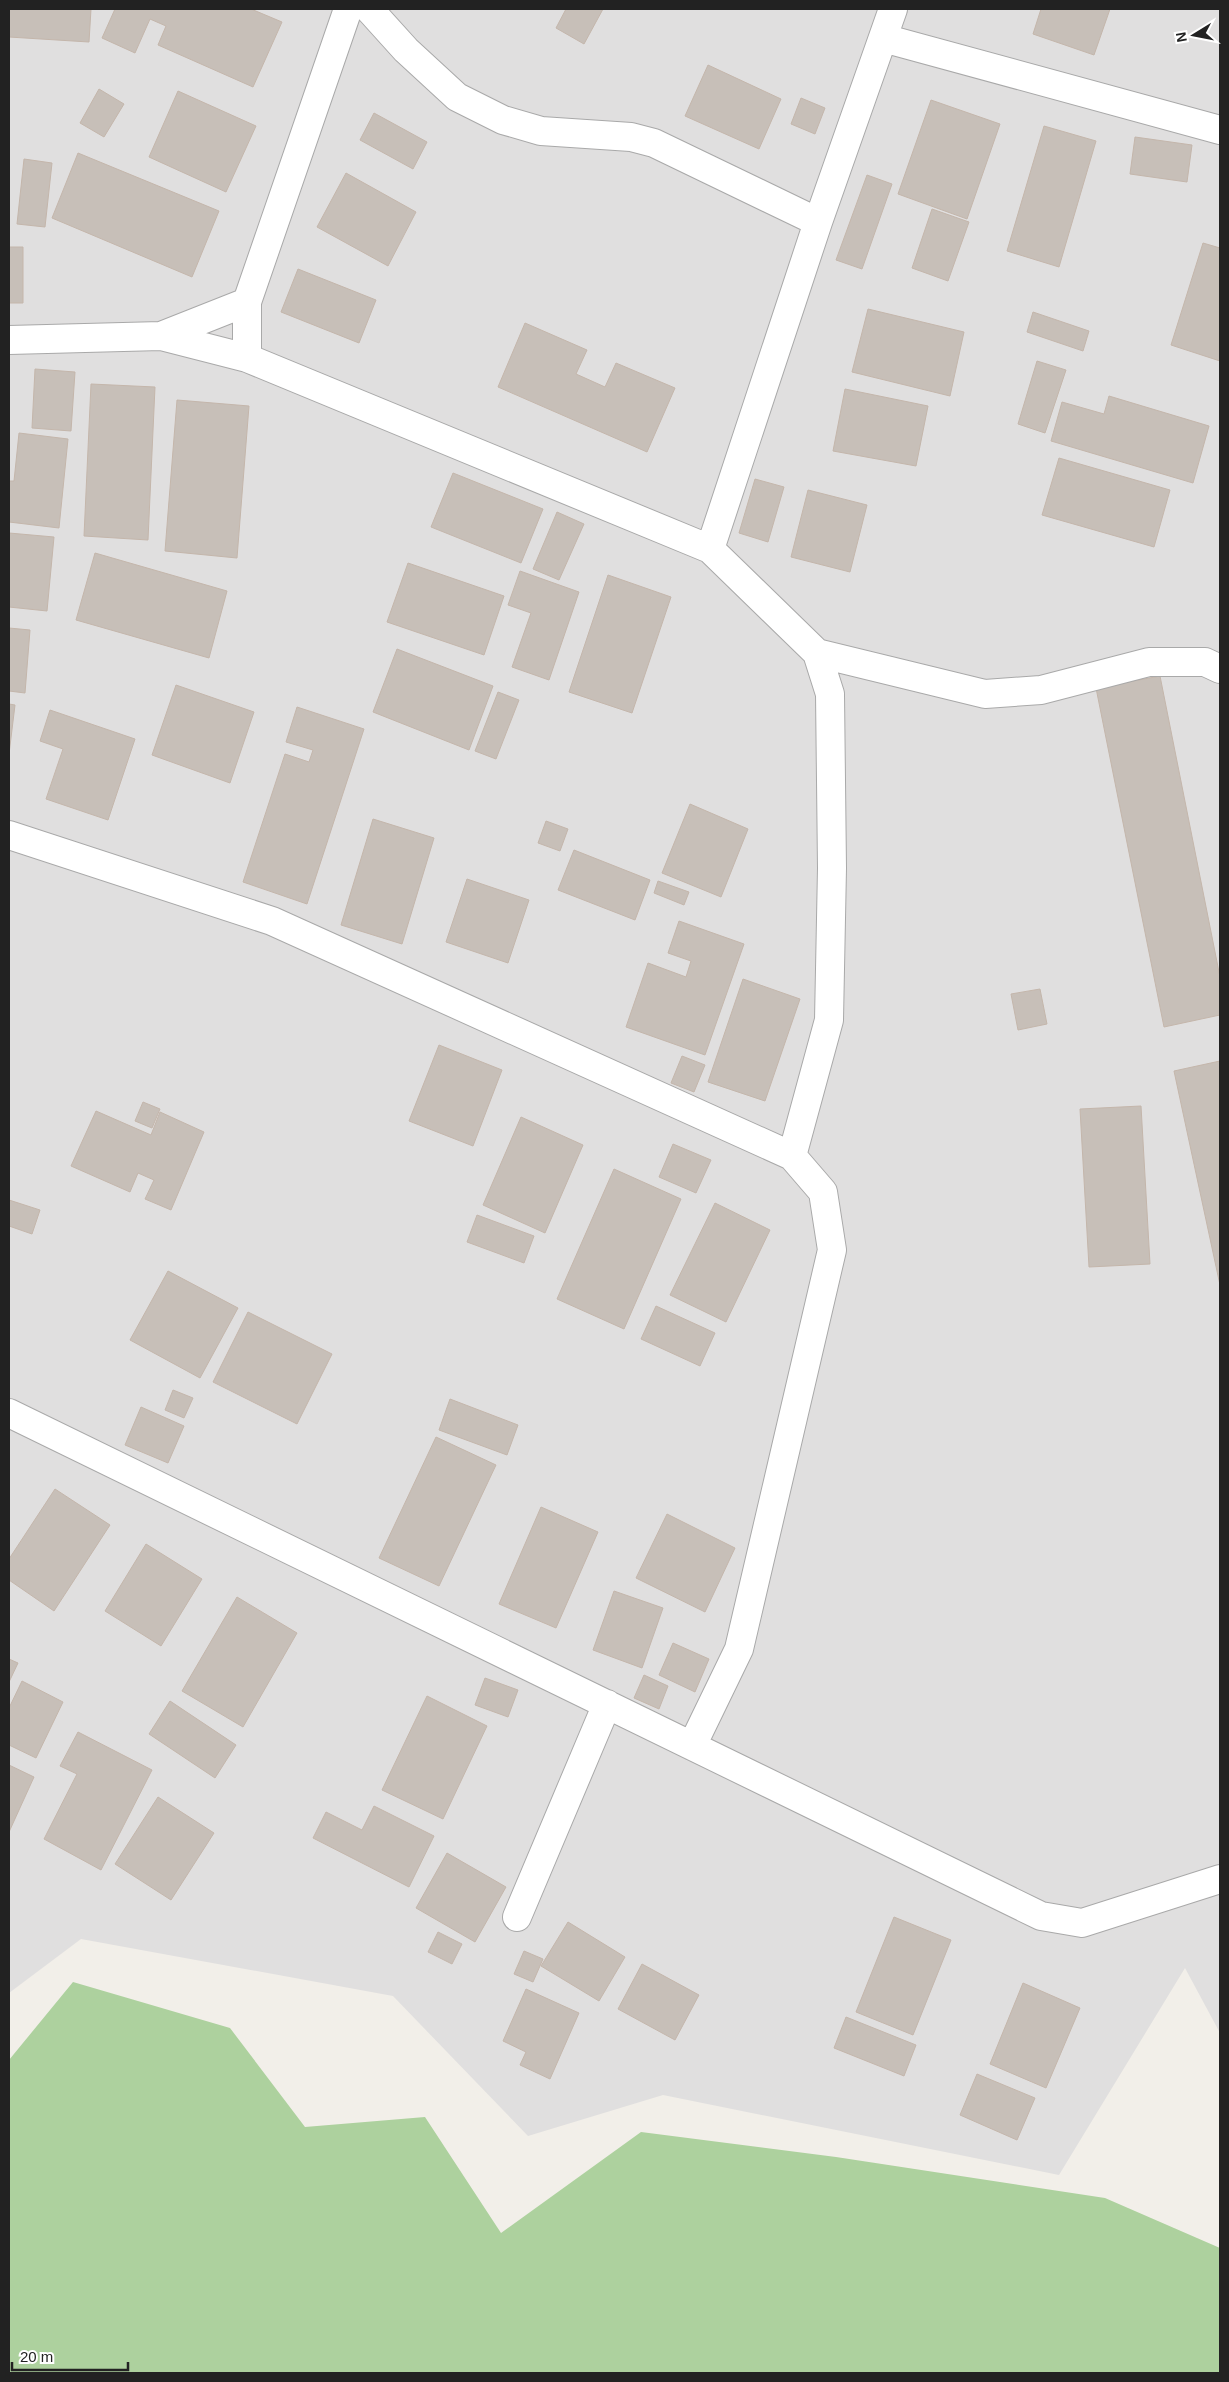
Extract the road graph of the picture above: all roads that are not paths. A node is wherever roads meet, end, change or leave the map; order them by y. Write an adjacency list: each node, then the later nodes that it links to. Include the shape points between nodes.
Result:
1 (348, 9): 7 (street)
2 (369, 9): 6 (street, via 406,50 458,97 503,120 540,131 631,137 654,143)
3 (894, 9): 4 (street)
4 (883, 38): 5 (street); 6 (street)
5 (1220, 130)
6 (818, 222): 11 (street)
7 (247, 302): 8 (street); 10 (street)
8 (161, 336): 9 (street); 10 (street)
9 (9, 340)
10 (247, 358): 11 (street)
11 (710, 549): 12 (street)
12 (816, 652): 13 (street, via 985,694 1041,690 1149,662 1205,662); 15 (street, via 830,694 832,868 829,1020)
13 (1220, 669)
14 (9, 835): 15 (street, via 272,921)
15 (792, 1156): 18 (street, via 823,1192 832,1250 739,1649)
16 (9, 1413): 17 (street)
17 (607, 1704): 18 (street); 20 (street)
18 (692, 1746): 19 (street, via 1041,1916 1082,1923)
19 (1220, 1879)
20 (517, 1917)

